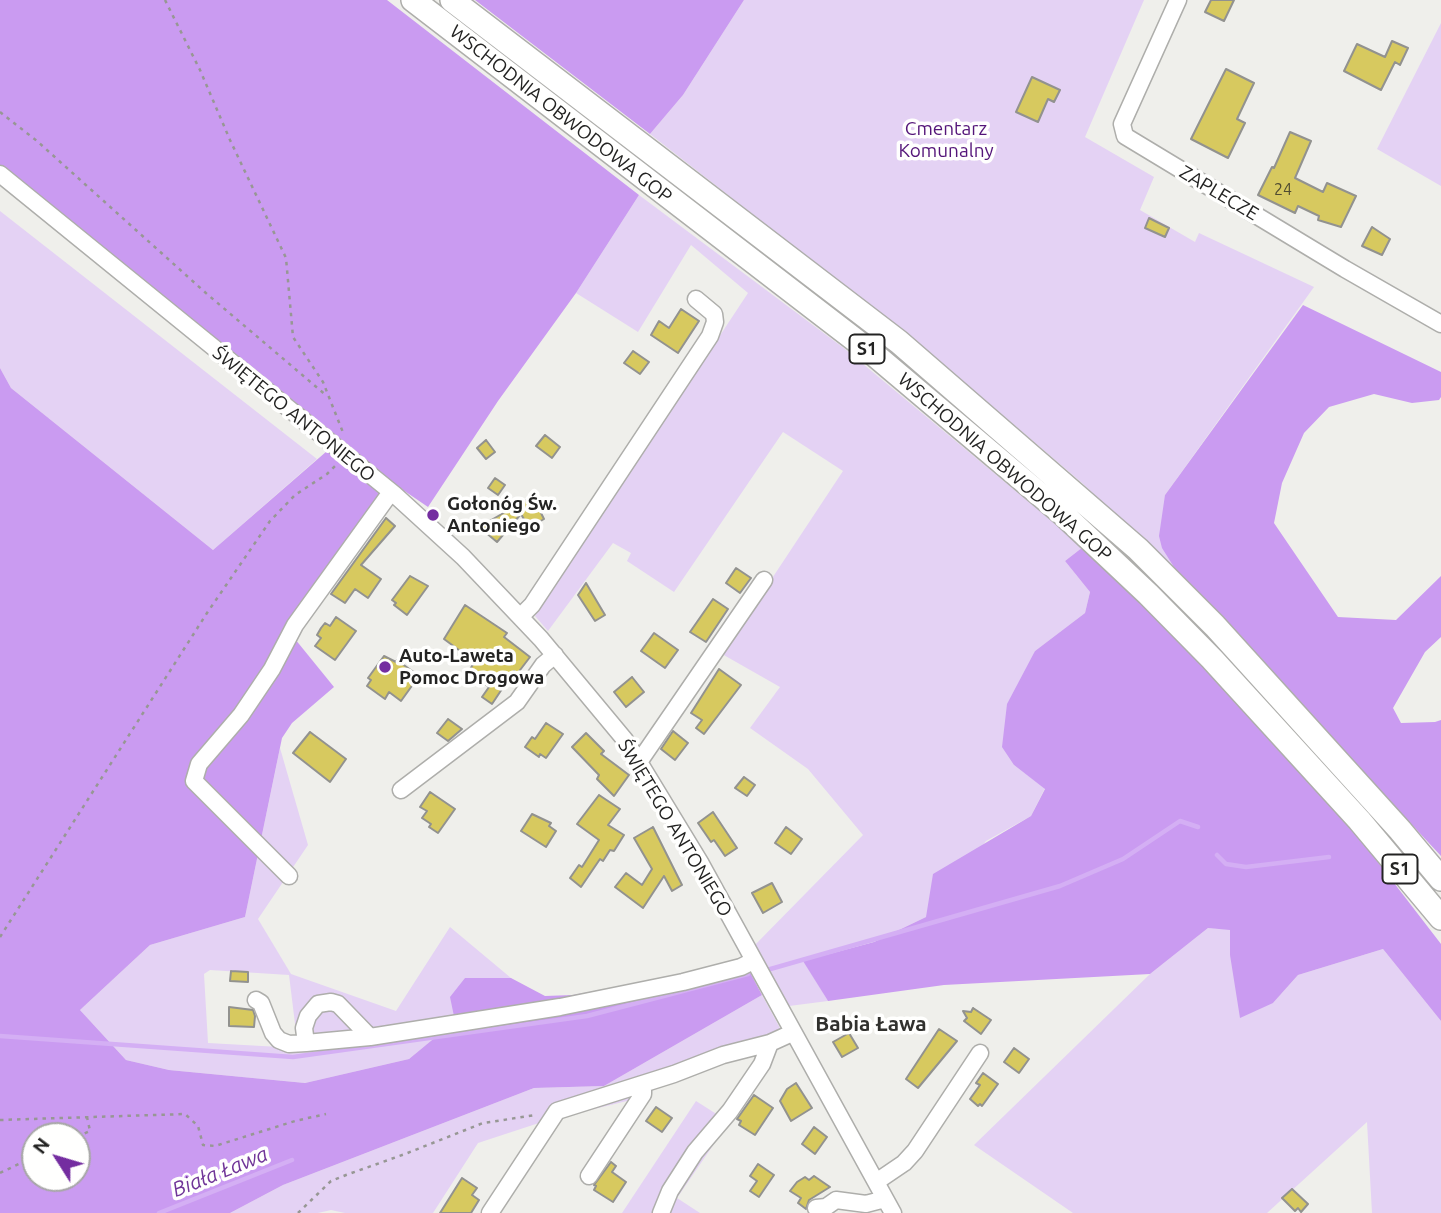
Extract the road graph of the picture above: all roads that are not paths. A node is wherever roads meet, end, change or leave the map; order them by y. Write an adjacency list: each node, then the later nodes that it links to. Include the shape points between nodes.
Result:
1 (413, 0): 15 (highway, WSCHODNIA OBWODOWA GOP / S1, via 876,356 1053,505 1176,622 1359,820)
2 (452, 0): 14 (highway, WSCHODNIA OBWODOWA GOP / S1, via 899,342 1138,549 1214,626)
3 (1178, 0): 6 (street, ZAPLECZE, via 1122,124 1125,136)
4 (0, 174): 7 (street, ŚWIĘTEGO ANTONIEGO)
5 (696, 299): 9 (street, via 714,314 710,337)
6 (1441, 324)
7 (391, 492): 9 (street, ŚWIĘTEGO ANTONIEGO); 13 (street, via 295,625 241,715 198,764 194,781)
8 (764, 580): 11 (street)
9 (521, 616): 10 (street, ŚWIĘTEGO ANTONIEGO)
10 (555, 655): 11 (street, ŚWIĘTEGO ANTONIEGO); 12 (street, via 542,665 517,702)
11 (639, 761): 16 (street, ŚWIĘTEGO ANTONIEGO)
12 (401, 790)
13 (289, 876)
14 (1441, 878)
15 (1441, 918)
16 (753, 961): 18 (street, ŚWIĘTEGO ANTONIEGO); 19 (street, via 614,997)
17 (257, 1000): 20 (street, via 279,1040)
18 (792, 1032): 21 (street); 25 (street, ŚWIĘTEGO ANTONIEGO)
19 (370, 1037): 20 (street); 20 (street, via 331,1002 318,1004 308,1016)
20 (306, 1043)
21 (770, 1043): 23 (street); 29 (street, via 762,1064 695,1152)
22 (980, 1053): 25 (street, via 915,1151)
23 (643, 1084): 24 (street, via 643,1094); 28 (street, via 558,1111)
24 (589, 1176)
25 (876, 1182): 26 (street, ŚWIĘTEGO ANTONIEGO)
26 (889, 1206): 27 (street, via 836,1200)
27 (816, 1208)
28 (490, 1213)
29 (661, 1213)

